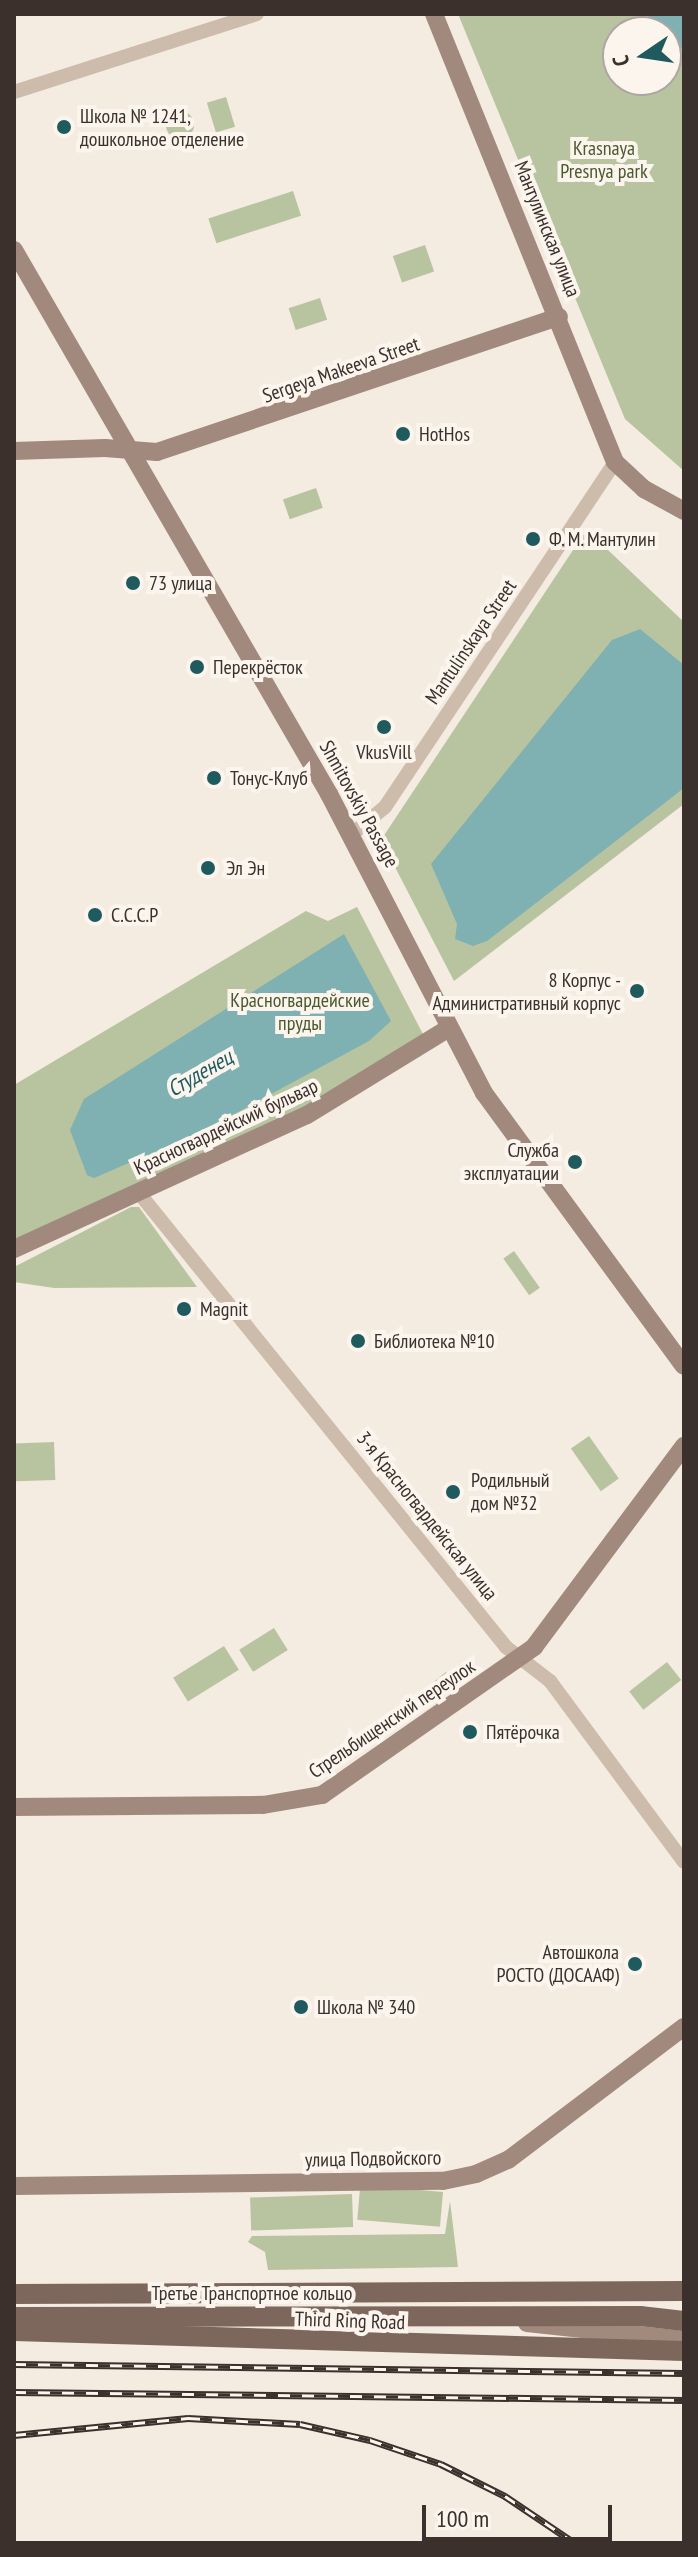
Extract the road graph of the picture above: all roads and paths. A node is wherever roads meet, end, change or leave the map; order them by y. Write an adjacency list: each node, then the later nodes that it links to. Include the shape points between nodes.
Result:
1 (257, 14): 3 (street)
2 (434, 14): 5 (street, Мантулинская улица)
3 (14, 92)
4 (14, 250): 7 (street, Shmitovskiy Passage)
5 (559, 317): 7 (street, Sergeya Makeeva Street, via 249,424); 8 (street, Мантулинская улица)
6 (14, 451): 7 (street, Sergeya Makeeva Street, via 105,448)
7 (134, 454): 10 (street, Shmitovskiy Passage)
8 (615, 462): 9 (street, via 644,489); 10 (street, Mantulinskaya Street, via 385,807)
9 (684, 511)
10 (351, 835): 11 (street, Shmitovskiy Passage)
11 (449, 1028): 12 (street, Красногвардейский бульвар, via 307,1115); 14 (street, Shmitovskiy Passage, via 500,1118)
12 (139, 1193): 13 (street, Красногвардейский бульвар); 16 (street, 3-я Красногвардейская улица)
13 (14, 1249)
14 (684, 1366)
15 (684, 1446): 16 (street, Стрельбищенский переулок, via 539,1642)
16 (520, 1658): 17 (street, Стрельбищенский переулок, via 312,1799 263,1805); 18 (street, 3-я Красногвардейская улица, via 550,1681)
17 (14, 1807)
18 (684, 1862)
19 (684, 2027): 20 (street, улица Подвойского, via 508,2160 476,2174 443,2181)
20 (14, 2186)
21 (684, 2277): 23 (main road)
22 (684, 2291): 23 (main road, Third Ring Road)
23 (554, 2292): 24 (main road, Third Ring Road)
24 (14, 2294)
25 (14, 2317): 26 (main road, Третье Транспортное кольцо)
26 (489, 2317): 27 (main road, Третье Транспортное кольцо); 29 (street)
27 (684, 2318)
28 (14, 2331): 30 (main road, Third Ring Road)
29 (684, 2340)
30 (684, 2351)

